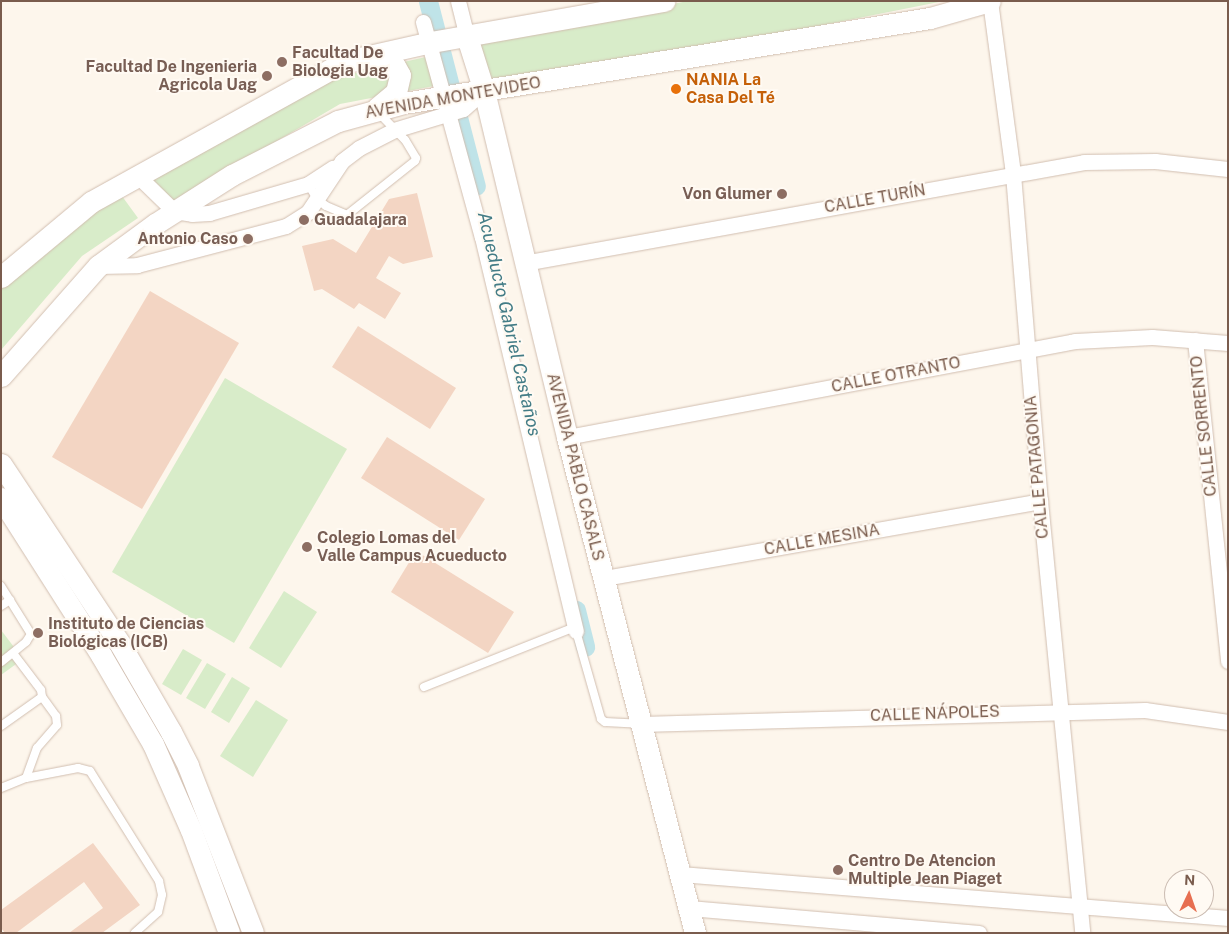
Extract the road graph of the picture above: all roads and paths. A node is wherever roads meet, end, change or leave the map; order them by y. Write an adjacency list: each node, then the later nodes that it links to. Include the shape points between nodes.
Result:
1 (458, 1): 5 (street, AVENIDA PABLO CASALS)
2 (664, 1): 5 (street)
3 (990, 1): 8 (street, AVENIDA MONTEVIDEO, via 930,18); 14 (street, CALLE PATAGONIA)
4 (424, 22): 6 (street)
5 (467, 37): 6 (street); 8 (street, AVENIDA PABLO CASALS)
6 (429, 43): 7 (street); 9 (street)
7 (360, 58): 10 (street, via 386,61 395,66 400,75 396,92); 15 (street, via 331,69)
8 (484, 92): 9 (street, AVENIDA MONTEVIDEO); 19 (street, AVENIDA PABLO CASALS)
9 (446, 105): 10 (street, AVENIDA MONTEVIDEO); 11 (street); 35 (street)
10 (375, 110): 11 (lane); 18 (street, AVENIDA MONTEVIDEO, via 338,121 300,139 232,175)
11 (394, 130): 12 (street); 17 (lane, via 416,158 414,161 354,213 342,215)
12 (342, 161): 16 (street); 17 (street)
13 (1228, 170): 14 (street, CALLE TURÍN, via 1155,162 1084,162)
14 (1013, 174): 19 (street, CALLE TURÍN); 24 (street, CALLE PATAGONIA)
15 (138, 176): 18 (street); 21 (street, via 70,217)
16 (308, 184): 17 (lane); 18 (street, via 209,213)
17 (317, 198): 20 (street, via 308,212 286,226 137,265)
18 (174, 212): 20 (street, AVENIDA MONTEVIDEO)
19 (524, 263): 26 (street, AVENIDA PABLO CASALS)
20 (98, 266): 25 (street, AVENIDA MONTEVIDEO)
21 (1, 278)
22 (1195, 340): 23 (street, CALLE OTRANTO); 24 (street, CALLE OTRANTO, via 1108,337); 30 (street, CALLE SORRENTO)
23 (1228, 343)
24 (1027, 350): 26 (street, CALLE OTRANTO); 29 (street, CALLE PATAGONIA)
25 (1, 376)
26 (567, 438): 31 (street, AVENIDA PABLO CASALS)
27 (1, 464): 45 (street, via 120,644)
28 (1, 498): 46 (street, via 101,655)
29 (1040, 501): 31 (street, CALLE MESINA); 41 (street, CALLE PATAGONIA)
30 (1222, 537): 37 (street, CALLE SORRENTO)
31 (604, 578): 43 (street, AVENIDA PABLO CASALS)
32 (1, 586): 33 (lane)
33 (10, 600): 34 (lane); 36 (lane, via 31,634)
34 (1, 606)
35 (576, 631): 39 (lane, via 562,630); 43 (lane, via 601,719)
36 (13, 653): 38 (lane); 40 (lane, via 41,690)
37 (1228, 661)
38 (1, 662)
39 (424, 687)
40 (42, 697): 44 (lane); 47 (lane, via 56,716 57,725 37,748)
41 (1061, 710): 42 (street, CALLE NÁPOLES, via 1145,710); 43 (street, CALLE NÁPOLES); 51 (street, CALLE PATAGONIA)
42 (1228, 722)
43 (641, 724): 49 (street, AVENIDA PABLO CASALS)
44 (1, 726)
45 (188, 766): 46 (street); 55 (street)
46 (168, 774): 54 (street)
47 (26, 778): 48 (lane); 53 (lane, via 78,768 90,771 159,882 162,895 158,912)
48 (1, 788)
49 (680, 874): 50 (street, AVENIDA PABLO CASALS); 51 (street)
50 (689, 908): 56 (street, AVENIDA PABLO CASALS); 57 (street)
51 (1080, 908): 52 (street); 58 (street, CALLE PATAGONIA)
52 (1228, 918)
53 (135, 933)
54 (229, 933)
55 (253, 933)
56 (695, 933)
57 (979, 933)
58 (1082, 933)

